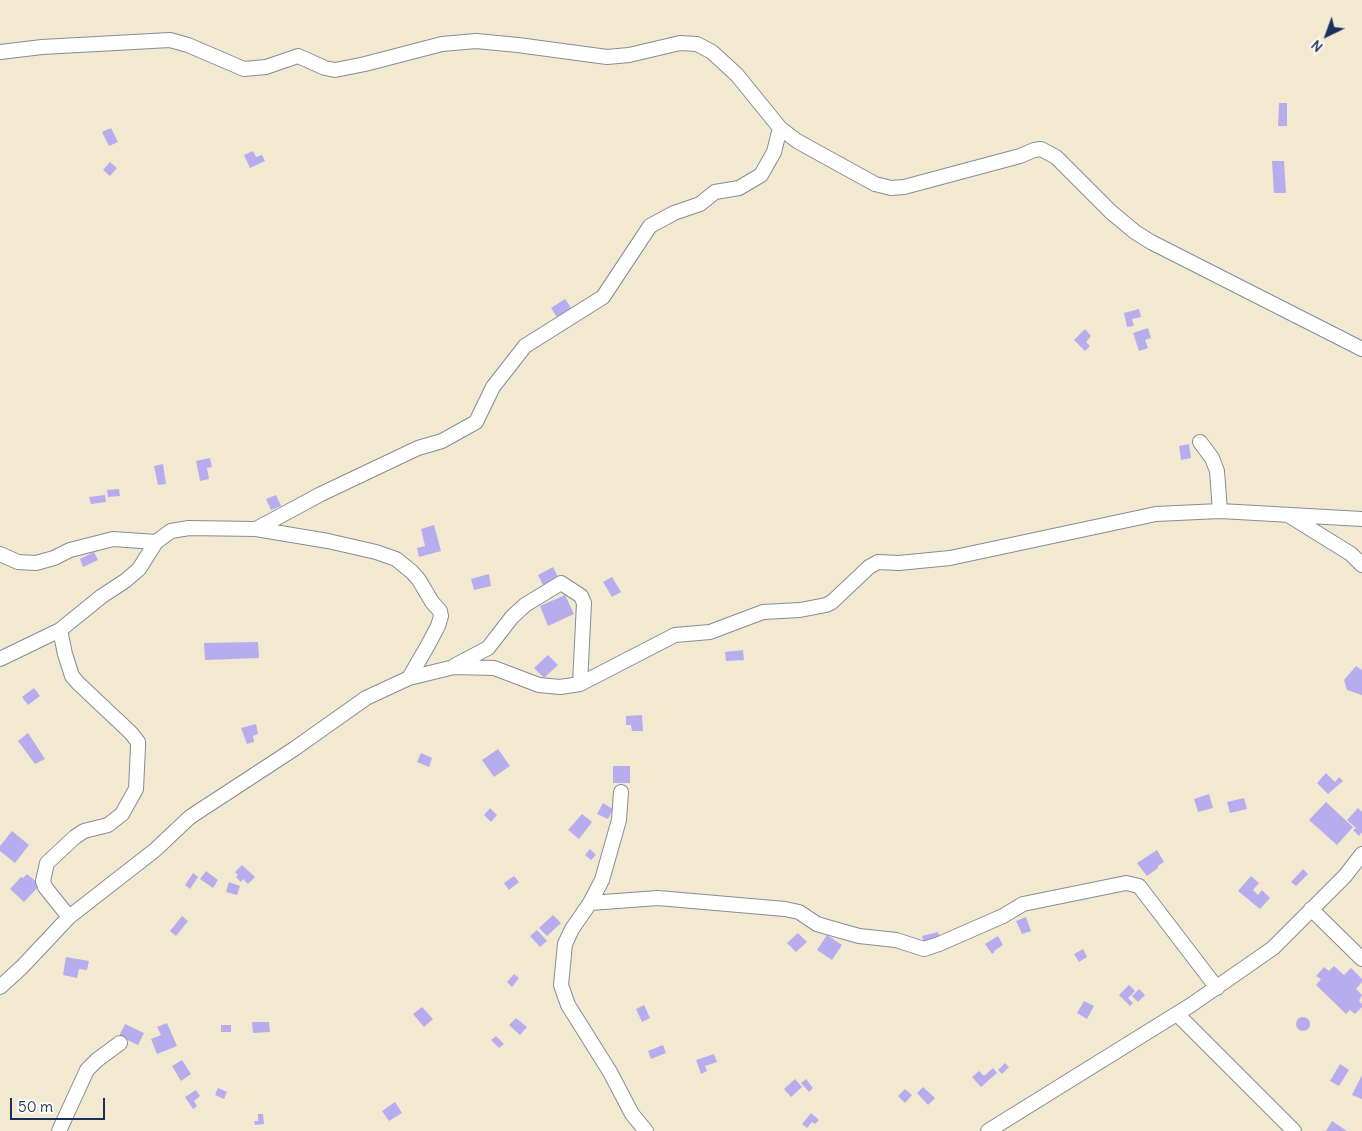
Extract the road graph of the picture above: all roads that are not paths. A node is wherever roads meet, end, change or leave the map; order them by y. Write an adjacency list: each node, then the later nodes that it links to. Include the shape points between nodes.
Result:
1 (0, 52): 2 (street, via 42,46 170,40 244,69 298,56 335,70 442,44 476,41 607,57 680,43 697,44 712,52 737,75)
2 (780, 128): 3 (street, via 875,184 891,188 934,180 1034,150 1049,152 1135,232); 8 (street, via 774,152 761,175 739,188 715,192 700,204 650,226 602,298 525,346 493,387 476,422 442,441 418,448 320,494)
3 (1362, 349)
4 (1200, 442): 5 (street, via 1217,470)
5 (1220, 511): 6 (street); 16 (street, via 1156,514 950,558 878,562 826,605 763,612 710,632 674,635)
6 (1285, 513): 7 (street); 11 (street, via 1332,541)
7 (1362, 519)
8 (256, 529): 9 (street, via 189,528 172,531); 15 (street, via 376,552 396,559 412,572 441,616)
9 (156, 542): 10 (street, via 113,540 70,550 36,563 18,562); 12 (street, via 139,569 126,581)
10 (0, 554)
11 (1362, 565)
12 (60, 630): 13 (street); 21 (street, via 72,676 138,742 136,789 122,814 108,825 84,831 75,837 48,864 43,880 45,887)
13 (0, 659)
14 (454, 667): 15 (street); 16 (street, via 494,668 539,685 560,687); 16 (street, via 488,648 525,605 561,583 581,596 584,603)
15 (408, 678): 21 (street, via 366,698 190,817 155,850)
16 (580, 684)
17 (621, 792): 19 (street, via 619,820 611,850 602,880)
18 (1362, 854): 20 (street)
19 (590, 903): 24 (street, via 658,898 785,909 799,912 817,924 859,936 896,940 924,948 1004,916 1023,904 1126,883 1139,886); 28 (street, via 565,944 561,985 568,1005 632,1114)
20 (1311, 909): 22 (street); 24 (street, via 1273,948)
21 (69, 917): 23 (street)
22 (1362, 959)
23 (0, 987)
24 (1216, 988): 25 (street)
25 (1177, 1014): 29 (street); 30 (street)
26 (120, 1042): 27 (street, via 87,1070)
27 (59, 1131)
28 (646, 1131)
29 (988, 1131)
30 (1294, 1131)

